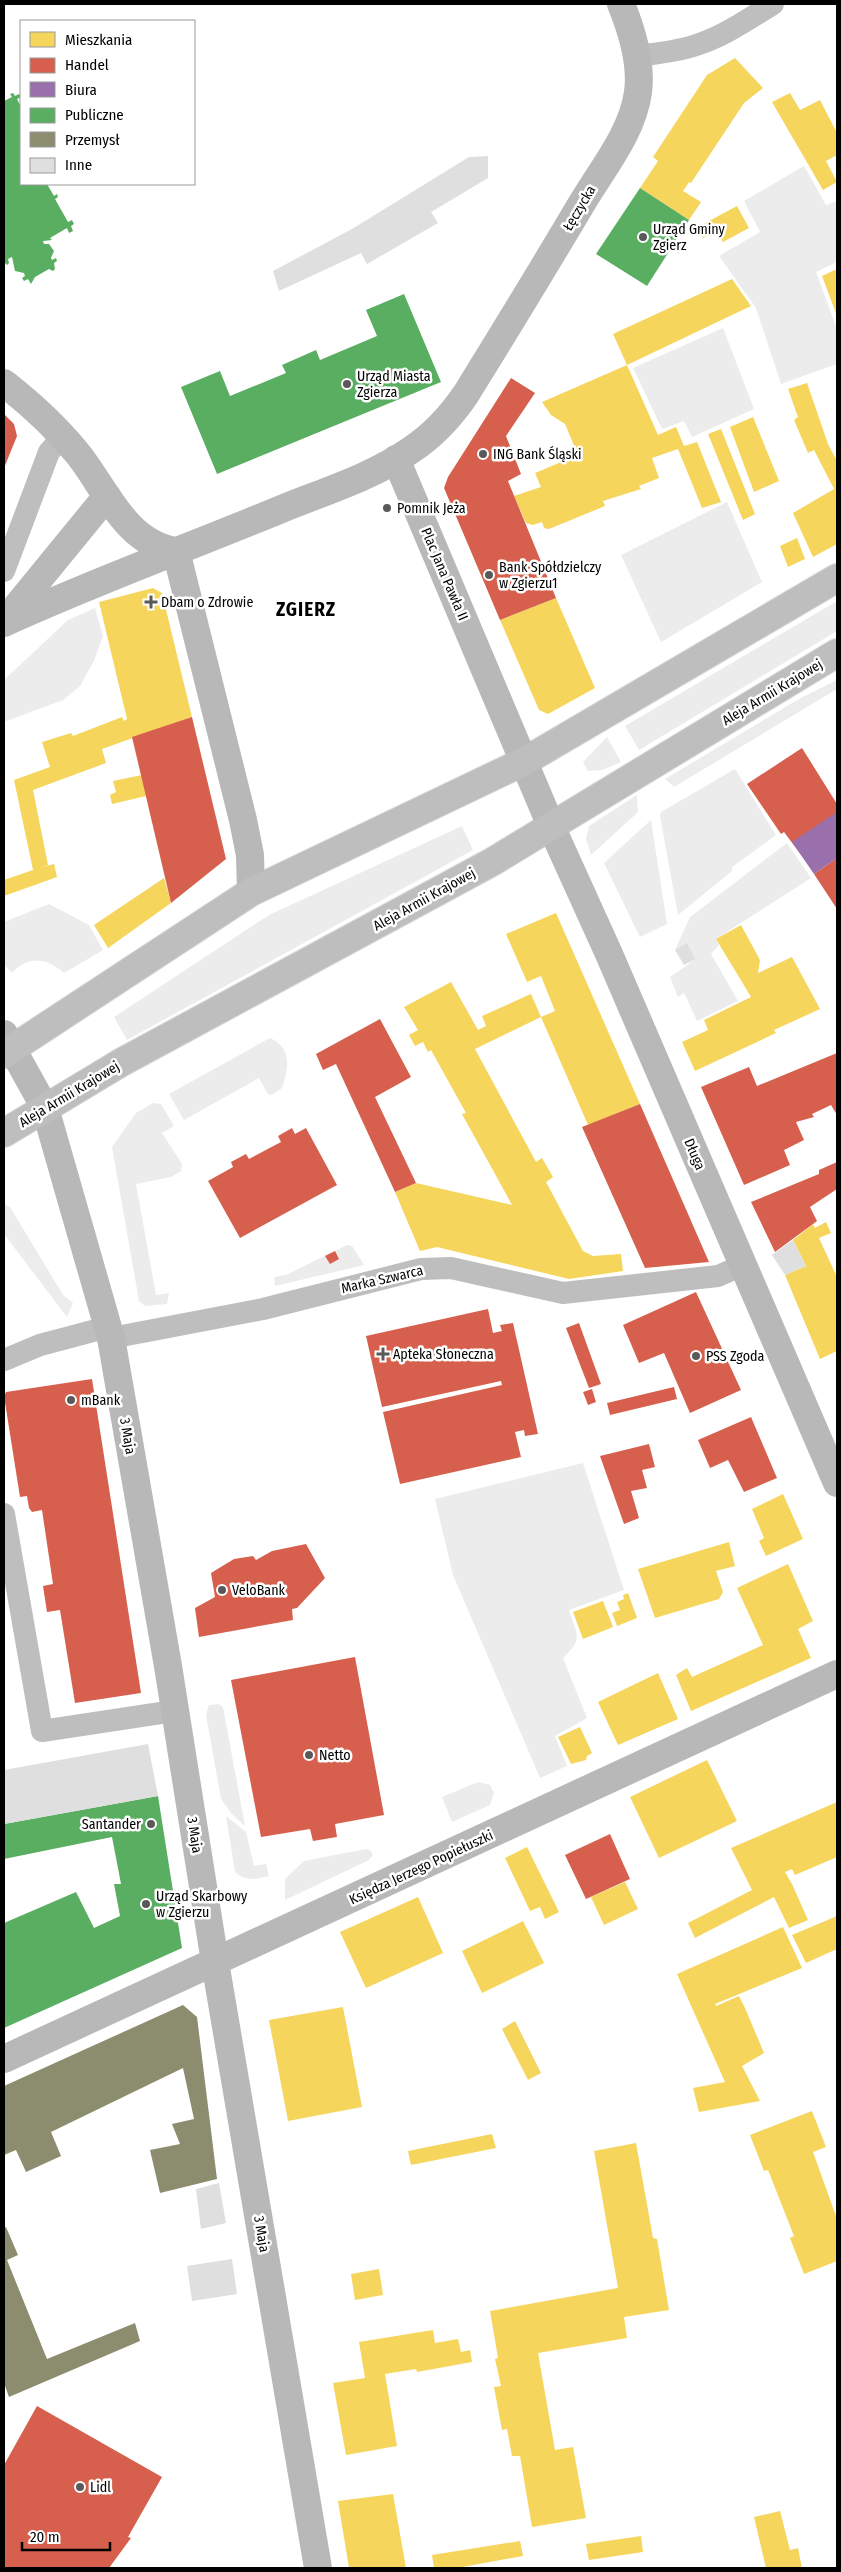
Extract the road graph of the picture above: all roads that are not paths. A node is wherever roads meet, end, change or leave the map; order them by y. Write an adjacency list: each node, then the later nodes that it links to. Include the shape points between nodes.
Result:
1 (622, 4): 3 (street, Łęczycka)
2 (773, 4): 3 (street, via 702,43 678,51)
3 (637, 56): 6 (street, Łęczycka, via 638,92 633,114 607,162 454,412 423,442)
4 (4, 383): 5 (street)
5 (63, 436): 7 (street); 9 (street, via 49,452)
6 (396, 459): 8 (street); 14 (street, Plac Jana Pawła II)
7 (107, 496): 8 (street, via 122,520 136,532); 11 (street)
8 (176, 551): 12 (street); 16 (street, via 243,820 250,856)
9 (4, 572): 11 (street, via 9,585)
10 (837, 578): 14 (main road)
11 (25, 597): 12 (street)
12 (4, 623)
13 (837, 653): 15 (main road, Aleja Armii Krajowej)
14 (524, 760): 15 (street, Plac Jana Pawła II); 16 (main road)
15 (551, 826): 18 (main road, Aleja Armii Krajowej, via 492,862 122,1062); 20 (street, Długa)
16 (251, 892): 17 (main road)
17 (7, 1046): 18 (street, 3 Maja)
18 (45, 1108): 19 (main road, Aleja Armii Krajowej); 21 (street, 3 Maja)
19 (4, 1133)
20 (743, 1265): 21 (street, Marka Szwarca, via 718,1276 563,1293 451,1268 421,1269 263,1309 198,1322); 23 (street, Długa)
21 (109, 1332): 22 (street, Marka Szwarca, via 40,1345); 26 (street, 3 Maja)
22 (4, 1360)
23 (837, 1483)
24 (4, 1514): 26 (street, via 42,1731)
25 (837, 1674): 27 (street, Księdza Jerzego Popiełuszki)
26 (174, 1711): 27 (street, 3 Maja)
27 (215, 1962): 28 (street, Księdza Jerzego Popiełuszki); 29 (street, 3 Maja)
28 (4, 2059)
29 (318, 2568)

